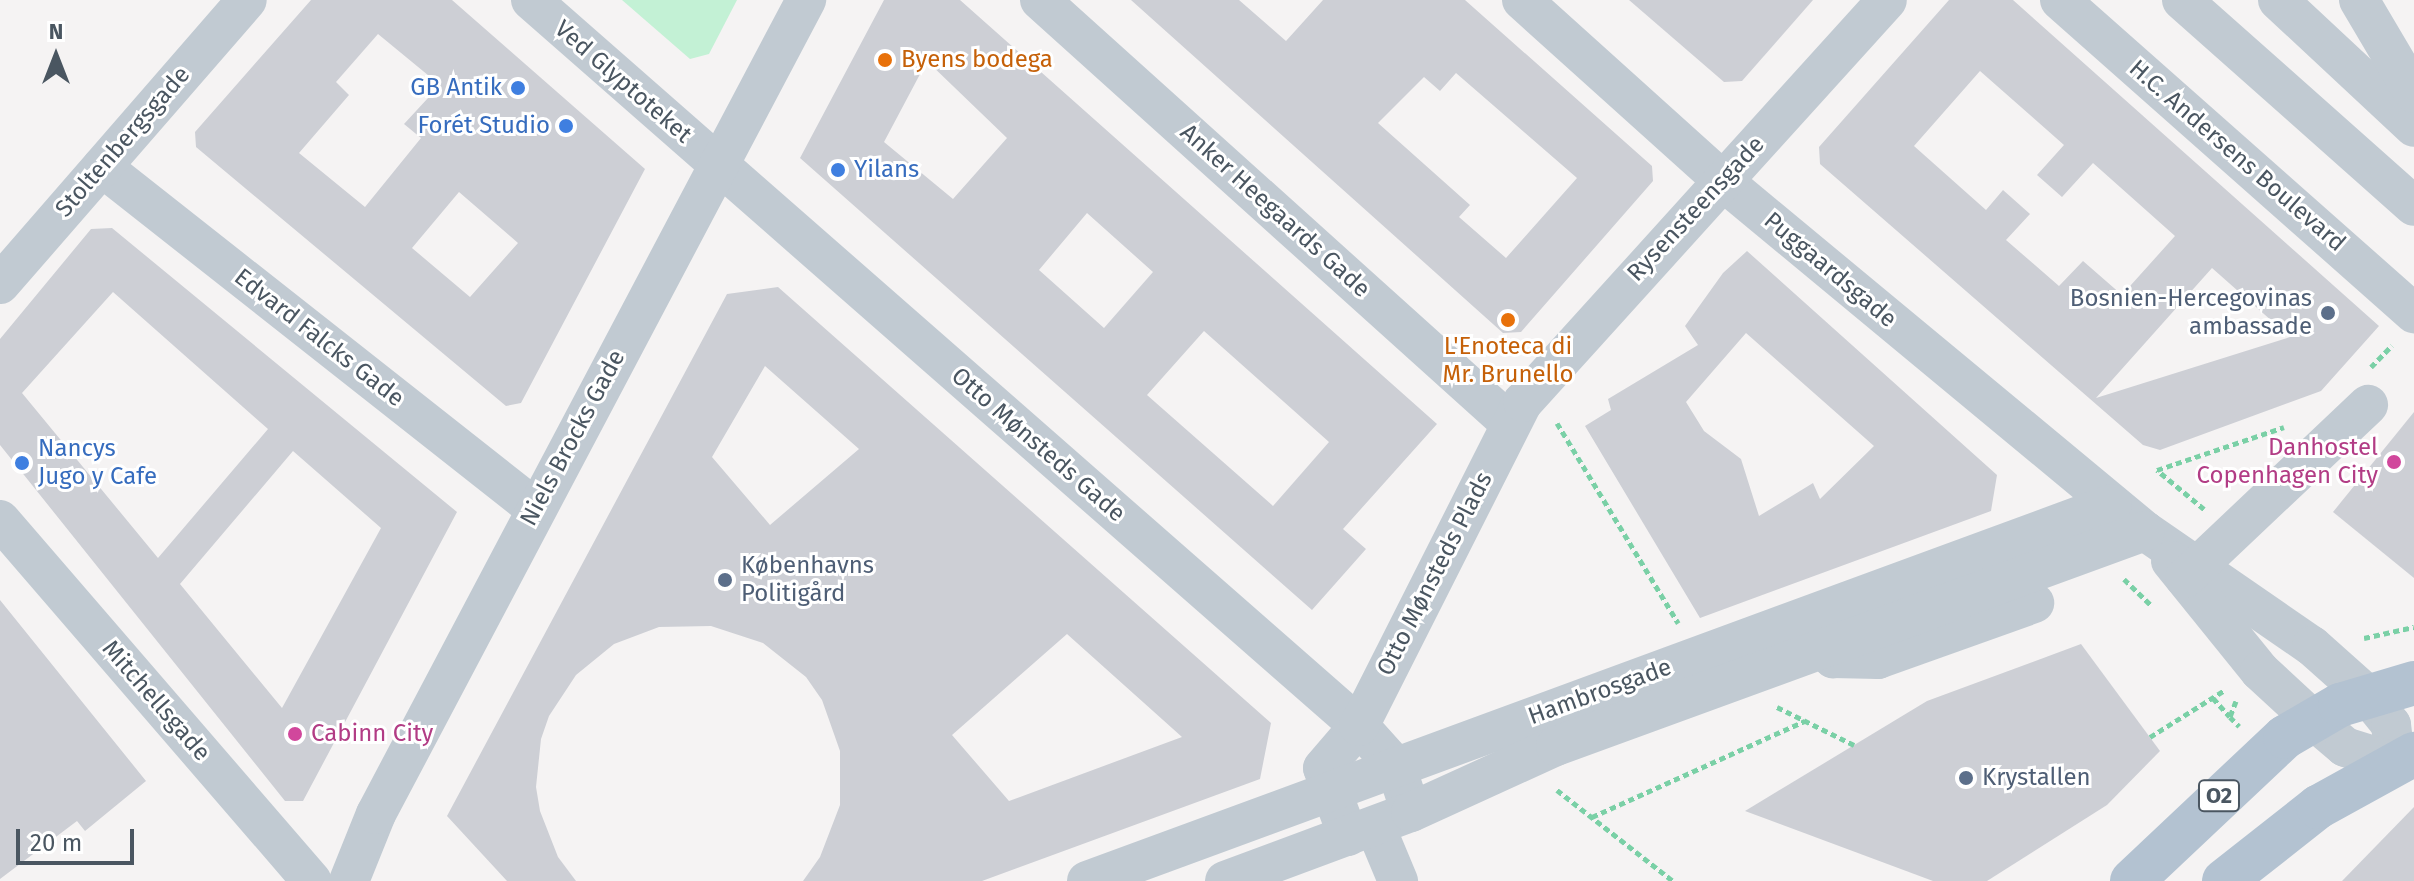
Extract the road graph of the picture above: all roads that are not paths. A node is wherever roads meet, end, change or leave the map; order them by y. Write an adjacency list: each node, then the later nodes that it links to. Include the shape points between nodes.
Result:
1 (247, 0): 14 (street, Stoltenbergsgade)
2 (531, 0): 13 (street, Ved Glyptoteket)
3 (806, 0): 13 (street, Niels Brocks Gade)
4 (1040, 0): 20 (street, Anker Heegaards Gade)
5 (1522, 0): 15 (street, Puggaardsgade)
6 (1887, 0): 15 (street, Rysensteensgade)
7 (2060, 0): 18 (street, H.C. Andersens Boulevard)
8 (2182, 0): 16 (street)
9 (2278, 0): 12 (street)
10 (2359, 0): 11 (street)
11 (2414, 93)
12 (2414, 127)
13 (716, 164): 22 (street, Niels Brocks Gade); 32 (street, Otto Mønsteds Gade)
14 (102, 167): 17 (street, Stoltenbergsgade); 22 (street, Edvard Falcks Gade)
15 (1724, 182): 20 (street, Rysensteensgade, via 1623,287); 21 (street, Puggaardsgade)
16 (2414, 206)
17 (0, 284)
18 (2414, 313)
19 (2368, 405): 25 (street)
20 (1510, 423): 32 (street, Otto Mønsteds Plads)
21 (2112, 504): 24 (street, Puggaardsgade); 27 (street, Hambrosgade)
22 (536, 509): 39 (street, Niels Brocks Gade, via 376,814)
23 (0, 520): 38 (street, Mitchellsgade)
24 (2145, 531): 25 (street, Puggaardsgade); 27 (street, Hambrosgade)
25 (2192, 571): 30 (street, Puggaardsgade, via 2312,646); 31 (street, Puggaardsgade, via 2260,671)
26 (2034, 603): 27 (street, via 1878,659 1833,658)
27 (1822, 630): 28 (street, Hambrosgade)
28 (1708, 672): 33 (street, Hambrosgade); 36 (street, Hambrosgade)
29 (2414, 683): 30 (main road, O2)
30 (2367, 695): 31 (main road, O2); 34 (street, Puggaardsgade, via 2391,725)
31 (2312, 719): 34 (street, Puggaardsgade, via 2345,747); 43 (main road, O2, via 2264,754)
32 (1359, 726): 33 (street); 35 (street, Otto Mønsteds Plads, via 1323,768)
33 (1396, 767): 35 (street, Hambrosgade); 36 (street)
34 (2408, 767): 44 (main road, via 2318,807)
35 (1331, 791): 37 (street, Otto Mønsteds Plads); 40 (street, Hambrosgade)
36 (1411, 812): 37 (street, Hambrosgade)
37 (1361, 831): 41 (street, Hambrosgade); 42 (street, Otto Mønsteds Plads)
38 (312, 881)
39 (349, 881)
40 (1087, 881)
41 (1225, 881)
42 (1398, 881)
43 (2132, 881)
44 (2224, 881)

